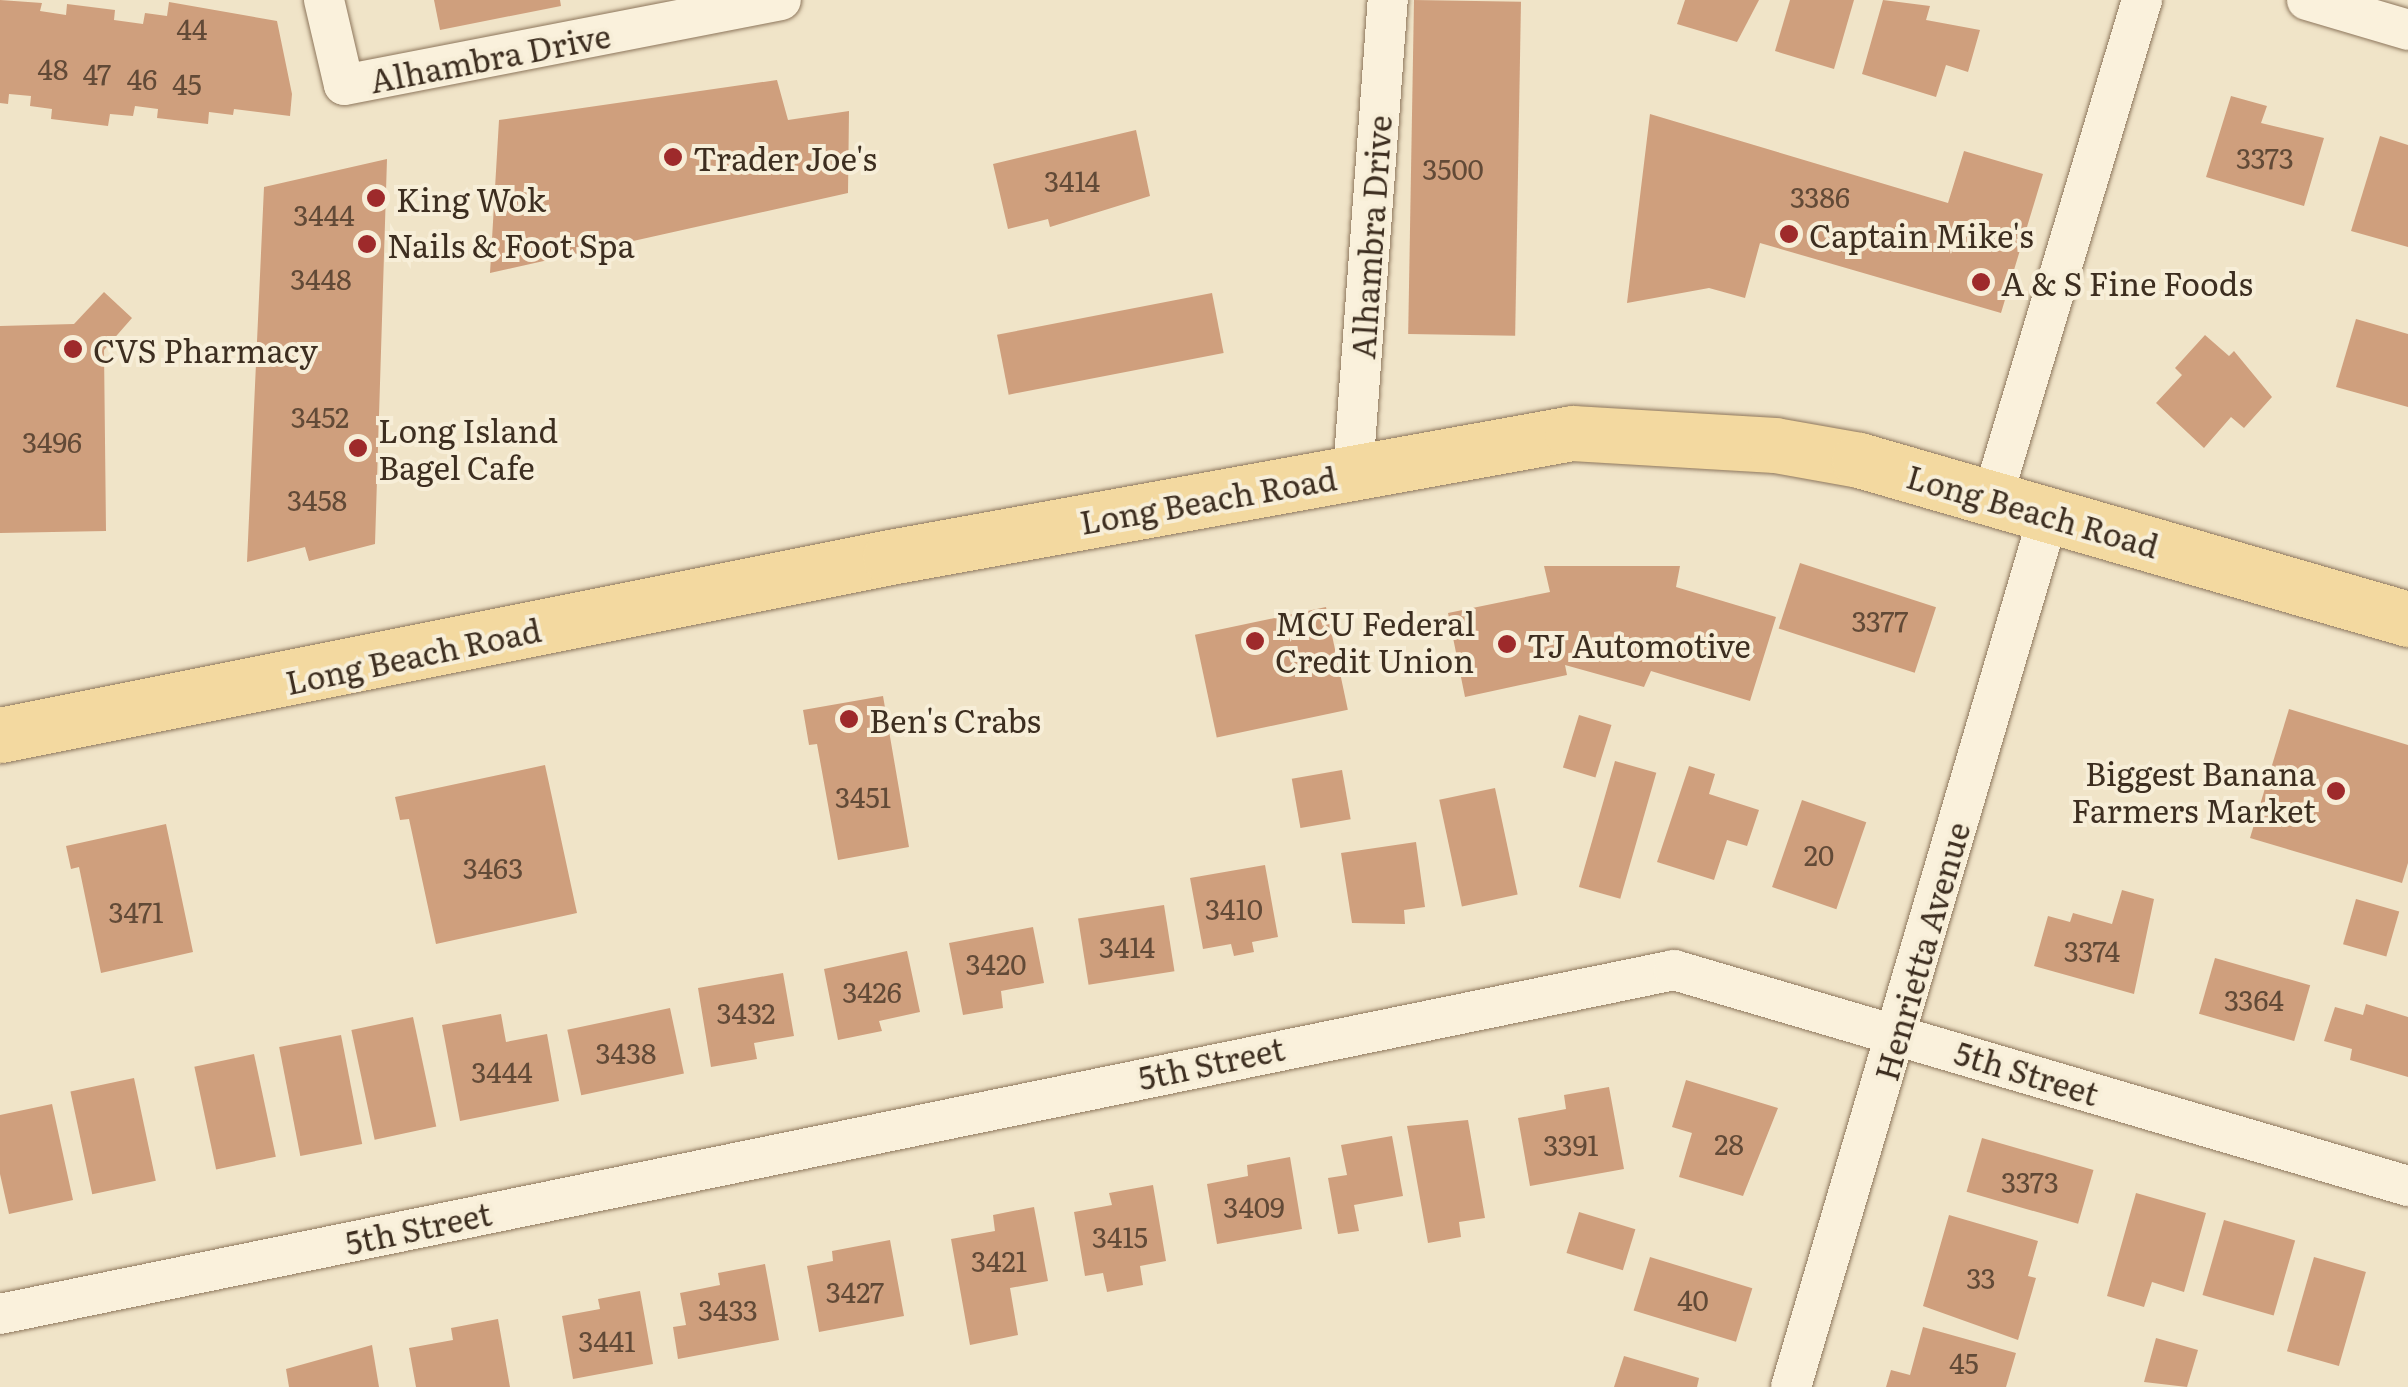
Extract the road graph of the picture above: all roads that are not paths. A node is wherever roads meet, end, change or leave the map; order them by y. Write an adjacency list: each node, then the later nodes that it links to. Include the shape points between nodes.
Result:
1 (324, 0): 2 (street, Alhambra Drive, via 344,85)
2 (781, 0)
3 (1388, 0): 7 (street, Alhambra Drive)
4 (2142, 0): 8 (street)
5 (2307, 0): 6 (street)
6 (2408, 30)
7 (1353, 473): 8 (main road, Long Beach Road, via 1572,434 1656,434 1859,460); 11 (main road, Long Beach Road, via 890,557)
8 (1992, 499): 9 (main road, Long Beach Road)
9 (2049, 514): 10 (main road, Long Beach Road); 12 (street, Henrietta Avenue)
10 (2408, 619)
11 (0, 735)
12 (1897, 1034): 13 (street, 5th Street); 14 (street, 5th Street, via 1674,970 1639,972); 15 (street, Henrietta Avenue)
13 (2408, 1186)
14 (0, 1314)
15 (1791, 1387)

